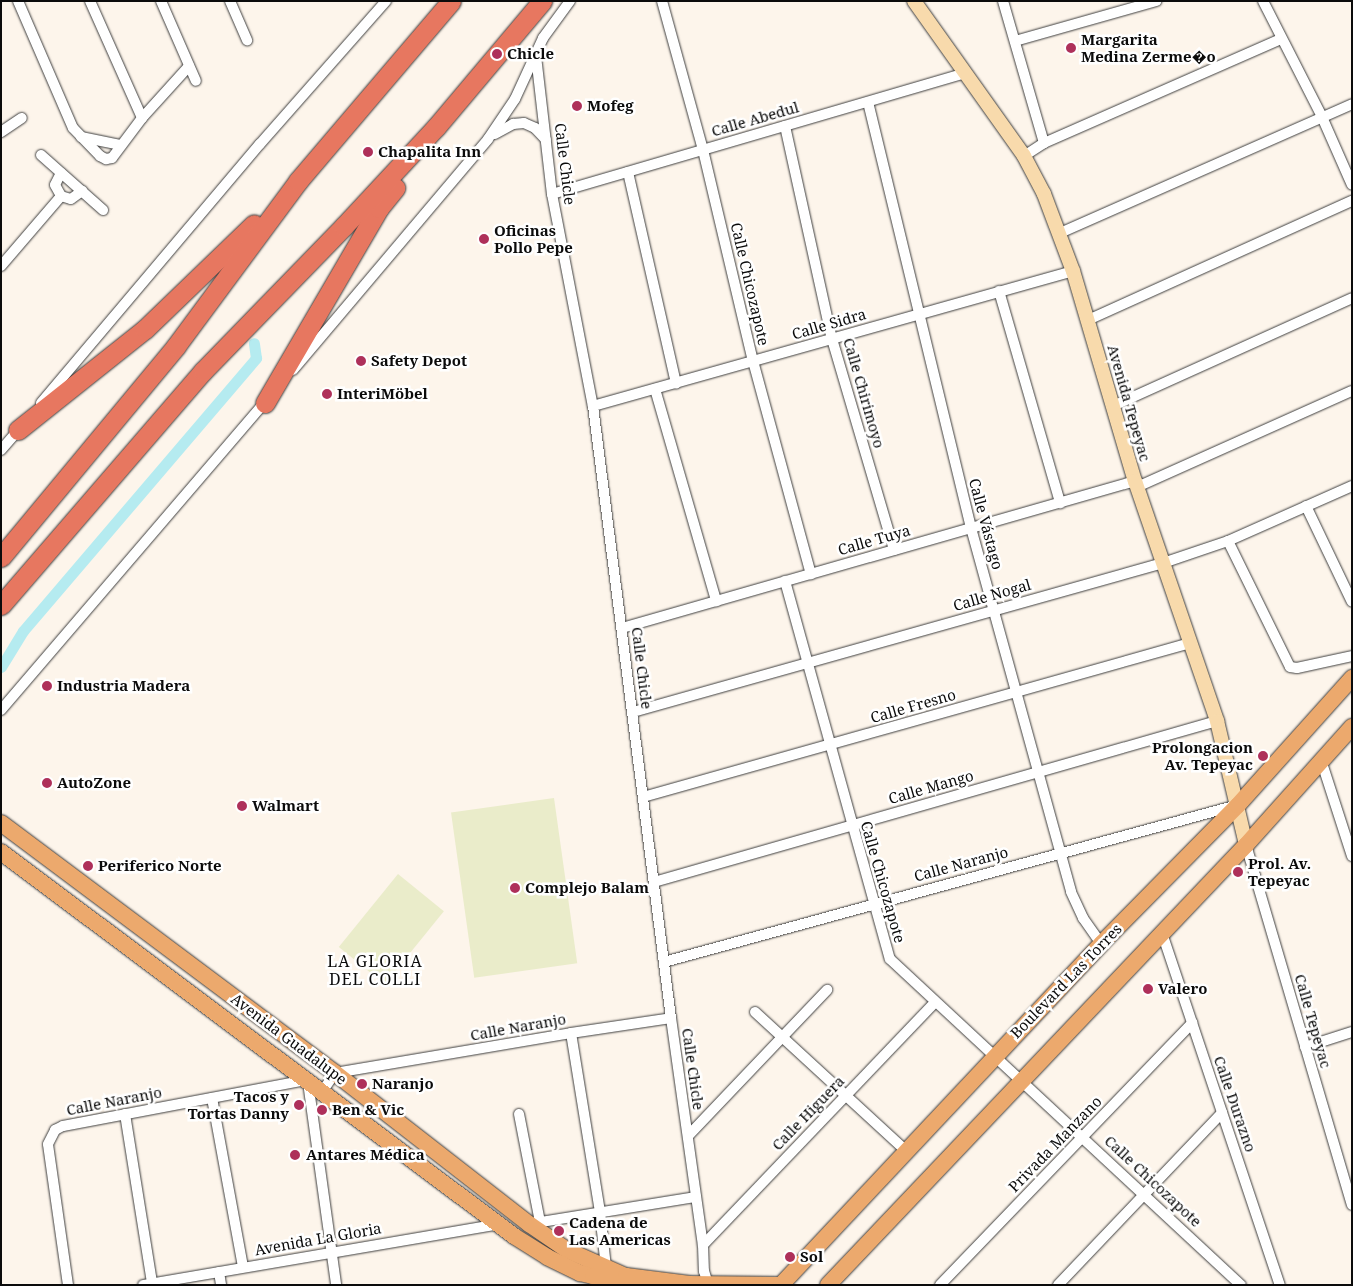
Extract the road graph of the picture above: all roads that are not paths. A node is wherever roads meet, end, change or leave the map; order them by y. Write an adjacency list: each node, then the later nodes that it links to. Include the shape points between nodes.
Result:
1 (18, 1): 30 (street, via 73,128)
2 (90, 1): 26 (street)
3 (161, 1): 19 (street)
4 (241, 1): 14 (street)
5 (386, 1): 62 (street, via 260,144)
6 (451, 1): 40 (highway)
7 (542, 1): 28 (highway)
8 (570, 1): 18 (street, via 543,38)
9 (662, 1): 35 (street, Calle Chicozapote)
10 (914, 1): 20 (street, Avenida Tepeyac)
11 (1003, 1): 17 (street)
12 (1156, 1): 17 (street)
13 (1263, 1): 15 (street)
14 (232, 5): 16 (street)
15 (1281, 39): 24 (street); 33 (street)
16 (248, 40)
17 (1015, 42): 33 (street)
18 (536, 56): 31 (street, via 515,99); 32 (street, Calle Chicle)
19 (189, 66): 21 (street); 26 (street)
20 (965, 73): 22 (street, Calle Abedul); 37 (street, Avenida Tepeyac)
21 (196, 81)
22 (868, 102): 27 (street, Calle Abedul); 52 (street, Calle Vástago)
23 (1352, 104): 24 (street)
24 (1322, 117): 41 (street); 47 (street)
25 (22, 118): 29 (street)
26 (142, 118): 34 (street)
27 (785, 126): 35 (street, Calle Abedul); 54 (street, Calle Chirimoyo)
28 (436, 127): 59 (highway, via 413,166 379,208); 77 (highway, via 203,371)
29 (1, 132)
30 (80, 137): 34 (street); 34 (street, via 106,159 112,158)
31 (488, 139): 32 (street, via 507,126 521,123 536,128); 59 (street)
32 (547, 142): 43 (street, Calle Chicle)
33 (1044, 143): 37 (street)
34 (119, 148)
35 (703, 150): 38 (street, Calle Abedul); 55 (street, Calle Chicozapote)
36 (41, 155): 39 (street)
37 (1024, 156): 47 (street, Avenida Tepeyac)
38 (628, 172): 43 (street, Calle Abedul); 56 (street)
39 (61, 173): 42 (street); 44 (street, via 55,185)
40 (298, 181): 62 (highway, via 145,329); 71 (highway, via 176,346)
41 (1352, 186)
42 (82, 191): 44 (street, via 71,199); 46 (street)
43 (552, 194): 60 (street, Calle Chicle)
44 (61, 196): 48 (street)
45 (1352, 201): 53 (street)
46 (103, 210)
47 (1060, 233): 49 (street, Avenida Tepeyac)
48 (1, 266)
49 (1073, 271): 50 (street, Calle Sidra); 53 (street, Avenida Tepeyac)
50 (998, 291): 52 (street, Calle Sidra); 66 (street)
51 (1352, 298): 61 (street)
52 (918, 314): 54 (street, Calle Sidra); 68 (street, Calle Vástago)
53 (1088, 320): 61 (street, Avenida Tepeyac)
54 (832, 338): 55 (street, Calle Sidra); 70 (street, Calle Chirimoyo)
55 (753, 361): 56 (street, Calle Sidra); 73 (street, Calle Chicozapote)
56 (676, 384): 57 (street, Calle Sidra)
57 (655, 389): 60 (street, Calle Sidra); 75 (street)
58 (1352, 391): 64 (street, Calle Tuya)
59 (265, 403): 85 (street)
60 (593, 406): 79 (street, Calle Chicle)
61 (1113, 406): 64 (street, Avenida Tepeyac)
62 (18, 430): 63 (street)
63 (1, 450)
64 (1136, 484): 66 (street, Calle Tuya); 72 (street, Avenida Tepeyac)
65 (1352, 486): 67 (street, Calle Nogal)
66 (1060, 503): 68 (street, Calle Tuya)
67 (1306, 506): 69 (street, Calle Nogal); 76 (street)
68 (970, 528): 70 (street, Calle Tuya); 78 (street, Calle Vástago)
69 (1228, 541): 72 (street, Calle Nogal); 81 (street, via 1290,667)
70 (894, 550): 73 (street, Calle Tuya)
71 (1, 557)
72 (1163, 562): 78 (street, Calle Nogal); 80 (street, Avenida Tepeyac)
73 (811, 574): 74 (street, Calle Tuya)
74 (785, 581): 75 (street, Calle Tuya); 82 (street, Calle Chicozapote)
75 (716, 601): 79 (street, Calle Tuya)
76 (1352, 602)
77 (1, 605)
78 (993, 610): 82 (street, Calle Nogal); 84 (street, Calle Vástago)
79 (622, 628): 86 (street, Calle Chicle)
80 (1190, 643): 84 (street, Calle Fresno); 87 (street, Avenida Tepeyac)
81 (1352, 656)
82 (806, 663): 86 (street, Calle Nogal); 89 (street, Calle Chicozapote)
83 (1352, 678): 93 (main road, Boulevard Las Torres)
84 (1016, 693): 89 (street, Calle Fresno); 91 (street, Calle Vástago)
85 (1, 710)
86 (633, 712): 92 (street, Calle Chicle)
87 (1217, 721): 91 (street, Calle Mango); 93 (street, Avenida Tepeyac)
88 (1352, 727): 90 (main road)
89 (830, 745): 92 (street, Calle Fresno); 95 (street, Calle Chicozapote)
90 (1321, 760): 96 (main road); 99 (street)
91 (1038, 772): 95 (street, Calle Mango); 98 (street, Calle Vástago)
92 (643, 797): 100 (street, Calle Chicle)
93 (1238, 805): 96 (street, Avenida Tepeyac); 98 (street, Calle Naranjo); 103 (main road, Boulevard Las Torres)
94 (1, 823): 115 (main road, Avenida Guadalupe)
95 (852, 825): 100 (street, Calle Mango); 101 (street, Calle Chicozapote)
96 (1246, 845): 102 (main road); 113 (street, Calle Tepeyac)
97 (1, 852): 116 (main road, Avenida Guadalupe)
98 (1061, 852): 101 (street, Calle Naranjo); 103 (street, Calle Vástago, via 1076,906)
99 (1352, 856)
100 (654, 882): 104 (street, Calle Chicle)
101 (874, 904): 104 (street, Calle Naranjo); 106 (street, Calle Chicozapote, via 890,959)
102 (1162, 933): 109 (street, Calle Durazno); 117 (main road)
103 (1101, 944): 114 (main road, Boulevard Las Torres)
104 (664, 962): 108 (street, Calle Chicle)
105 (827, 990): 112 (street)
106 (935, 1002): 114 (street, Calle Chicozapote); 119 (street, Calle Higuera)
107 (755, 1012): 112 (street)
108 (671, 1018): 111 (street, Calle Naranjo); 124 (street, Calle Chicle)
109 (1192, 1024): 121 (street, Calle Durazno); 125 (street, Privada Manzano)
110 (1352, 1032): 113 (street)
111 (571, 1033): 115 (street, Calle Naranjo); 130 (street)
112 (782, 1037): 119 (street); 124 (street)
113 (1305, 1047): 129 (street, Calle Tepeyac)
114 (995, 1057): 117 (street, Calle Chicozapote); 126 (main road, Boulevard Las Torres)
115 (335, 1073): 118 (street); 131 (main road, Avenida Guadalupe)
116 (307, 1081): 118 (main road, Avenida Guadalupe); 120 (street, Calle Naranjo); 134 (street)
117 (1022, 1081): 125 (street, Calle Chicozapote); 144 (main road)
118 (322, 1092): 132 (main road, Avenida Guadalupe)
119 (846, 1095): 126 (street); 133 (street, Calle Higuera)
120 (212, 1098): 122 (street, Calle Naranjo); 135 (street)
121 (1222, 1113): 127 (street); 148 (street, Calle Durazno)
122 (125, 1114): 138 (street); 140 (street, Calle Naranjo, via 63,1126 51,1134 48,1144)
123 (519, 1114): 131 (street)
124 (688, 1136): 128 (street, Calle Chicle)
125 (1083, 1137): 127 (street, Calle Chicozapote); 145 (street, Privada Manzano)
126 (906, 1151): 143 (main road, Boulevard Las Torres)
127 (1145, 1194): 146 (street); 147 (street, Calle Chicozapote)
128 (696, 1197): 130 (street); 133 (street, Calle Chicle)
129 (1352, 1205)
130 (600, 1212): 131 (street); 137 (street)
131 (535, 1223): 137 (main road, Avenida Guadalupe)
132 (498, 1224): 134 (street, Avenida La Gloria); 137 (main road, Avenida Guadalupe, via 547,1257 593,1276)
133 (703, 1245): 139 (street, Calle Chicle)
134 (331, 1252): 135 (street, Avenida La Gloria); 142 (street)
135 (243, 1268): 136 (street, Avenida La Gloria)
136 (219, 1272): 138 (street, Avenida La Gloria); 141 (street)
137 (606, 1276): 139 (main road)
138 (147, 1284)
139 (708, 1284): 143 (main road)
140 (68, 1285)
141 (221, 1285)
142 (336, 1285)
143 (779, 1285)
144 (828, 1285)
145 (940, 1285)
146 (1058, 1285)
147 (1241, 1285)
148 (1280, 1285)

